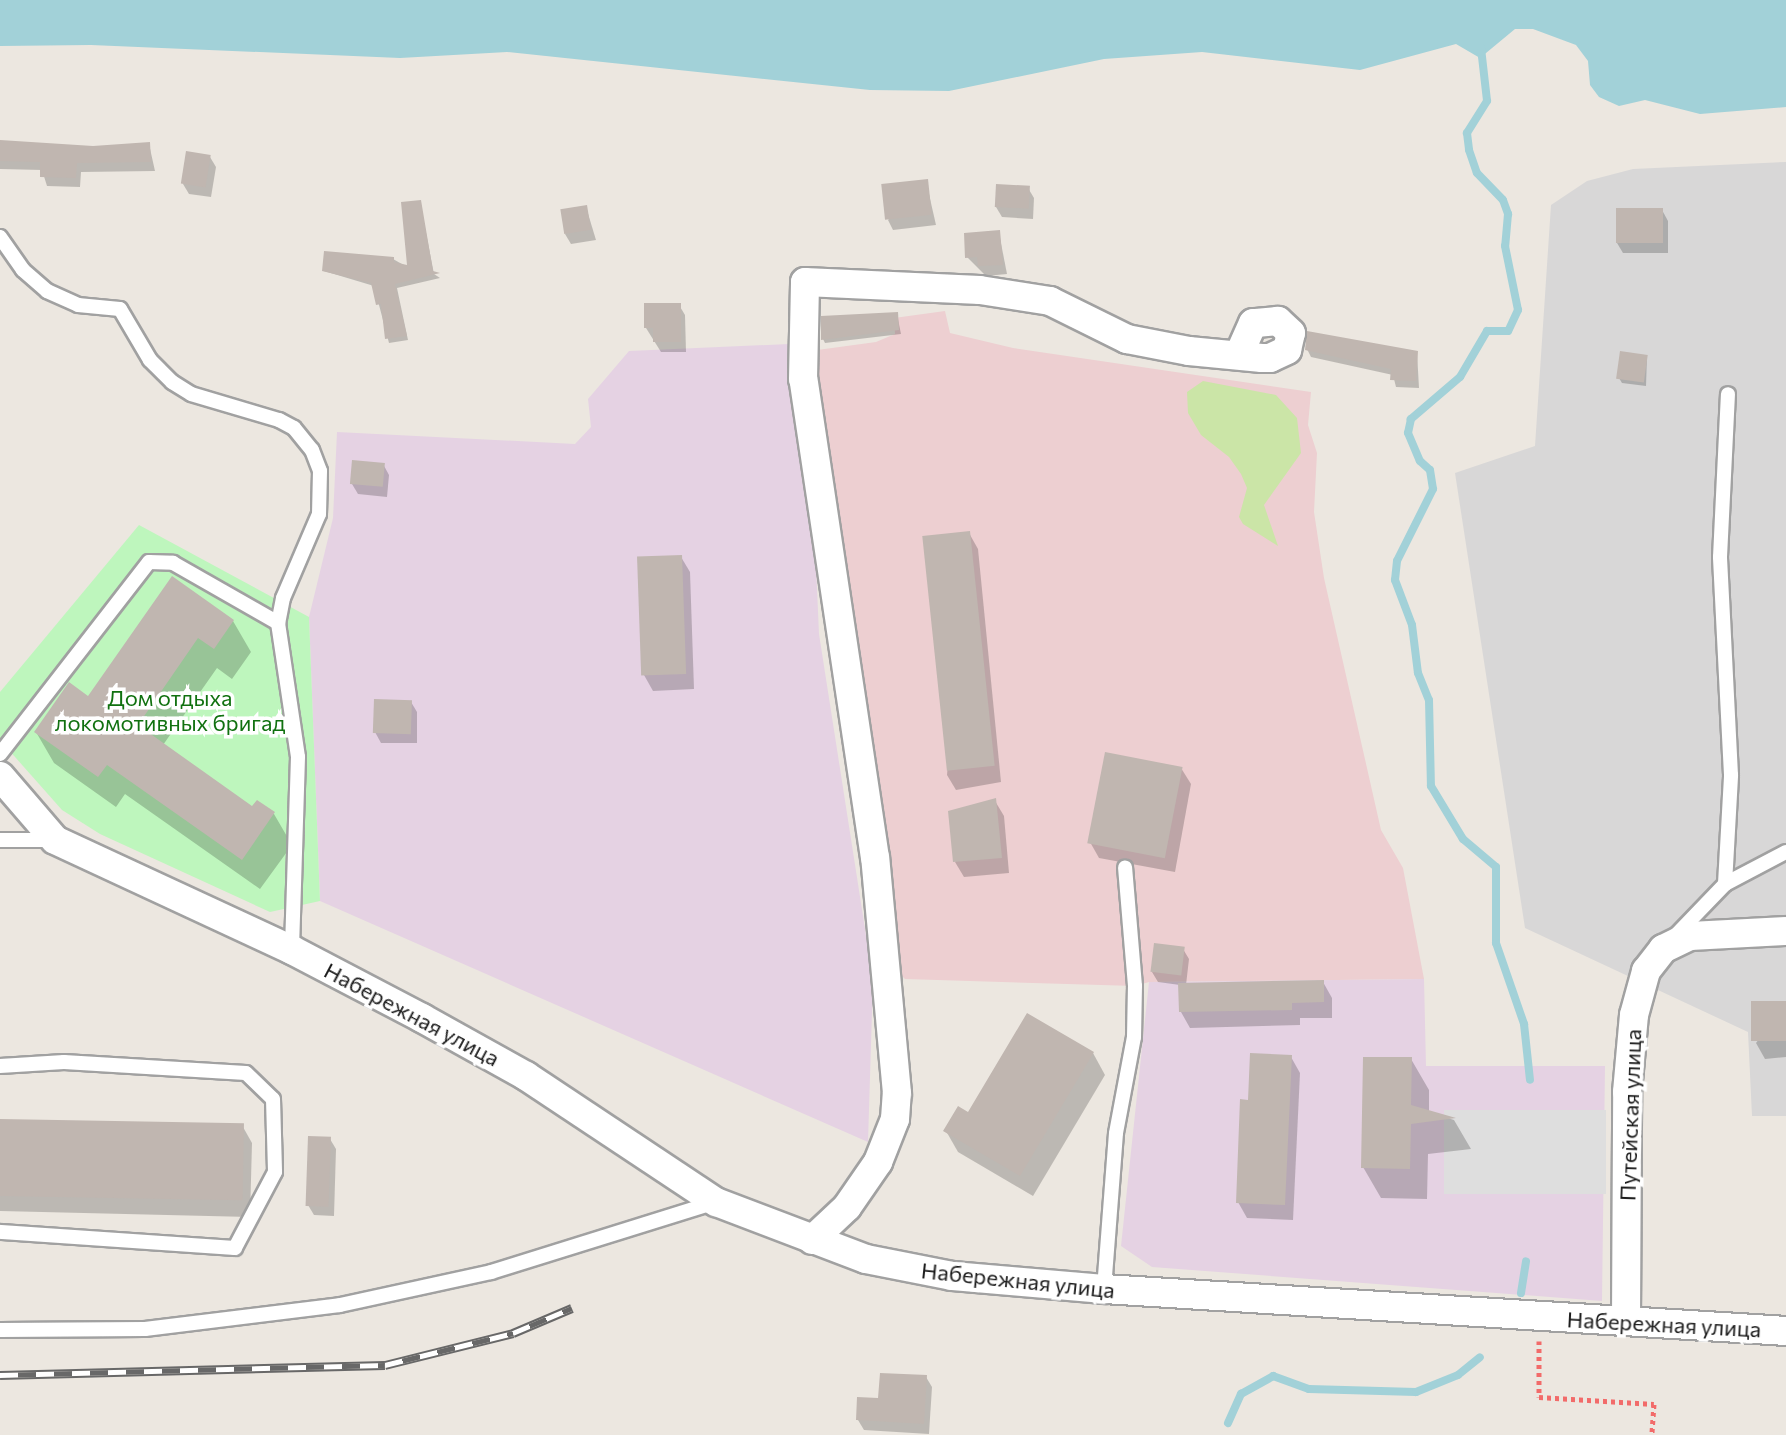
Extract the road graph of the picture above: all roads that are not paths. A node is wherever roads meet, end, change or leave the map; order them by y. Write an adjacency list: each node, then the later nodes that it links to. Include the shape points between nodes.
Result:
1 (0, 237): 4 (lane, via 23,270 47,291 78,305 120,309 150,360 172,382 191,394 279,420 304,439 320,471 319,514 283,598)
2 (1239, 355): 18 (street, via 1143,344 1066,306 1019,296 805,282 803,379 875,858 897,1093 895,1119 878,1162 847,1207)
3 (1728, 394): 11 (lane, via 1720,557 1731,775)
4 (278, 623): 5 (lane, via 173,563 149,562); 14 (lane, via 298,757)
5 (0, 754)
6 (0, 776): 8 (street, Набережная улица)
7 (0, 840): 8 (lane)
8 (55, 840): 14 (street, Набережная улица)
9 (1786, 852): 11 (lane)
10 (1125, 867): 19 (lane, via 1134,1037 1116,1133)
11 (1725, 884): 13 (lane)
12 (1786, 931): 13 (street, via 1690,936)
13 (1663, 949): 20 (street, Путейская улица, via 1646,971 1634,1015 1627,1092)
14 (292, 950): 16 (street, Набережная улица, via 526,1076)
15 (0, 1066): 17 (lane, via 64,1062 246,1073 273,1099 275,1172 235,1248)
16 (716, 1202): 18 (street, Набережная улица); 21 (lane, via 504,1268 340,1305 145,1329)
17 (0, 1232)
18 (812, 1240): 19 (street, Набережная улица, via 866,1259 952,1276)
19 (1104, 1289): 20 (street, Набережная улица, via 1540,1319)
20 (1626, 1319): 22 (street, Набережная улица)
21 (0, 1330)
22 (1786, 1331)

